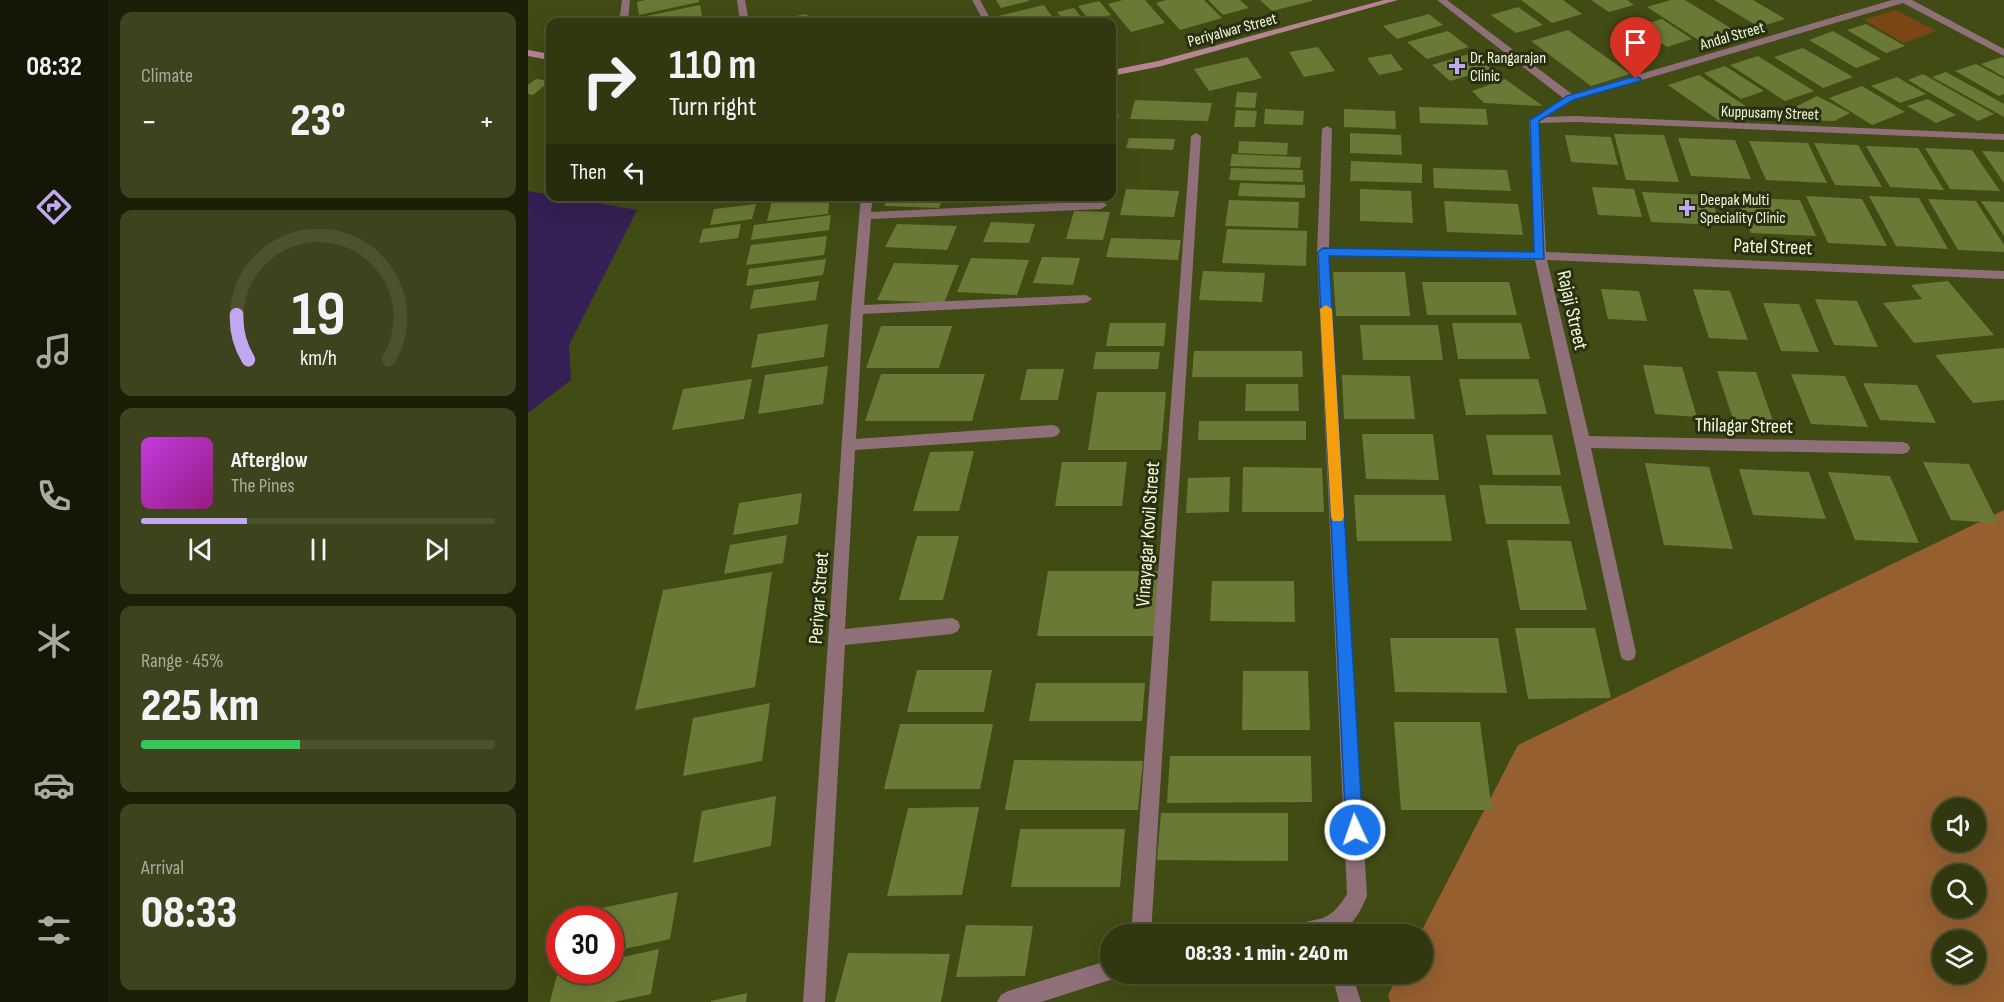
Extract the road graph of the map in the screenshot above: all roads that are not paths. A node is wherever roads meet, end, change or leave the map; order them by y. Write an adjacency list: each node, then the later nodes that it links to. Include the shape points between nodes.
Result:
1 (626, 0): 7 (street)
2 (741, 0): 8 (street)
3 (976, 0): 9 (street)
4 (1394, 0): 13 (street, Periyalwar Street)
5 (1441, 0): 14 (street)
6 (1903, 0): 11 (street); 14 (street, Andal Street)
7 (624, 18)
8 (744, 18)
9 (986, 18)
10 (528, 53): 12 (street)
11 (2004, 53)
12 (546, 56)
13 (1116, 72)
14 (1570, 98): 15 (street)
15 (1534, 120): 18 (street, Kuppusamy Street); 23 (street, Rajaji Street)
16 (1327, 129): 22 (street)
17 (1196, 136): 34 (street, Vinayagar Kovil Street)
18 (2004, 137)
19 (866, 201): 21 (street, Periyar Street)
20 (1101, 206): 21 (street)
21 (865, 216): 26 (street, Periyar Street)
22 (1323, 252): 23 (street, Patel Street); 35 (street, via 1357,886 1357,896)
23 (1540, 256): 24 (street, Patel Street); 28 (street, Rajaji Street)
24 (2004, 275)
25 (1086, 299): 26 (street)
26 (857, 310): 29 (street, Periyar Street)
27 (1053, 431): 29 (street)
28 (1583, 441): 30 (street, Thilagar Street); 33 (street, Rajaji Street)
29 (849, 445): 32 (street, Periyar Street)
30 (1903, 448)
31 (952, 626): 32 (street)
32 (837, 638): 38 (street, Periyar Street)
33 (1628, 653)
34 (1142, 924)
35 (1338, 924)
36 (1100, 973): 39 (street)
37 (1345, 984): 40 (street)
38 (814, 1002)
39 (1008, 1002)
40 (1350, 1002)

